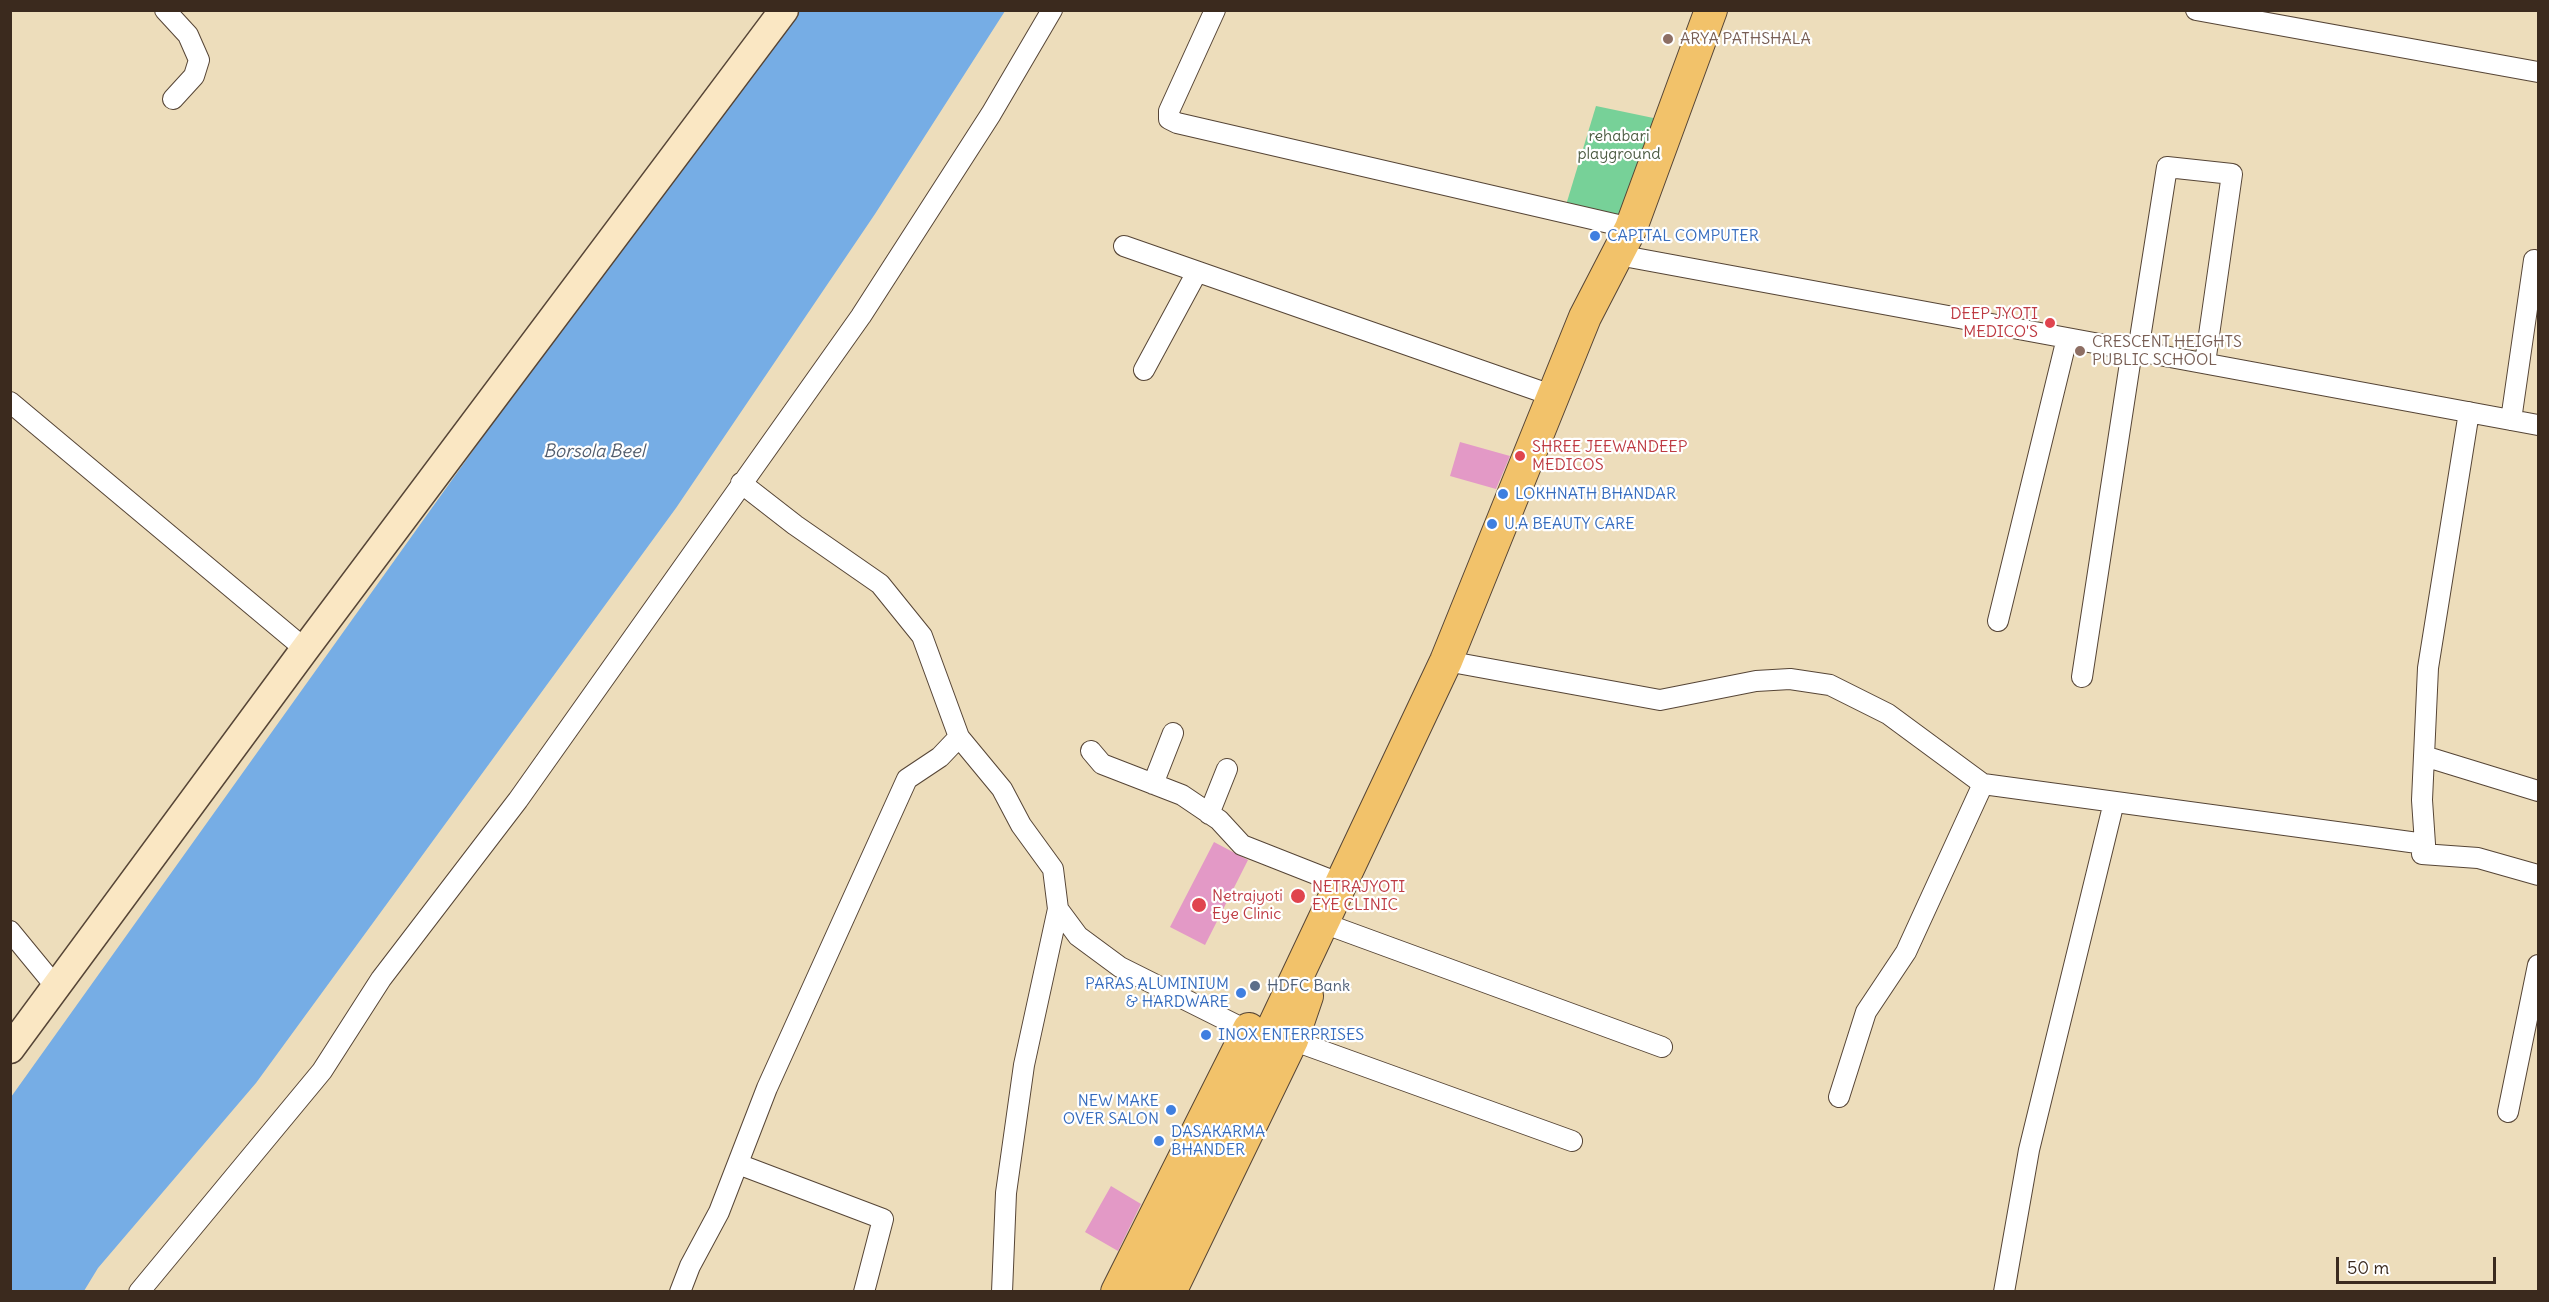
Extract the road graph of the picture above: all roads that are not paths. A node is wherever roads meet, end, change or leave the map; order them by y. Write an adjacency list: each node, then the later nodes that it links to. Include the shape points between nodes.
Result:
1 (165, 10): 8 (street, via 188,35 199,60 194,76)
2 (784, 10): 24 (street)
3 (1052, 10): 22 (street, via 991,114 861,316)
4 (1215, 10): 9 (street, via 1169,111 1169,119)
5 (1711, 10): 9 (main road)
6 (2196, 10): 7 (street)
7 (2538, 72)
8 (173, 99)
9 (1624, 241): 13 (street); 17 (main road)
10 (1124, 246): 12 (street)
11 (2534, 260): 20 (street)
12 (1197, 272): 16 (street); 17 (street)
13 (2067, 338): 14 (street); 23 (street)
14 (2135, 350): 15 (street); 15 (street, via 2167,167 2232,174); 26 (street)
15 (2205, 363): 19 (street)
16 (1144, 370)
17 (1551, 395): 25 (main road)
18 (10, 402): 24 (street)
19 (2469, 412): 20 (street); 30 (street, via 2428,668)
20 (2511, 420): 21 (street)
21 (2538, 425)
22 (741, 483): 28 (street, via 879,584 921,636); 54 (street, via 518,800 381,979 322,1071)
23 (1998, 621)
24 (304, 649): 45 (street)
25 (1446, 661): 33 (street, via 1660,700 1756,681 1790,679 1830,685 1888,714); 39 (main road)
26 (2082, 677)
27 (1173, 733): 32 (street)
28 (959, 737): 40 (street, via 1002,789 1021,825 1053,869); 53 (street, via 940,758 907,779 767,1088)
29 (1091, 751): 32 (street, via 1102,764)
30 (2424, 756): 34 (street); 37 (street)
31 (1227, 769): 36 (street)
32 (1153, 784): 36 (street, via 1182,795)
33 (1983, 784): 35 (street); 50 (street, via 1911,942 1866,1012)
34 (2538, 791)
35 (2114, 801): 37 (street); 61 (street, via 2030,1150)
36 (1209, 814): 39 (street, via 1242,844)
37 (2425, 844): 38 (street, via 2422,855 2478,858)
38 (2538, 875)
39 (1341, 884): 41 (main road)
40 (1058, 909): 46 (street, via 1078,936 1120,967); 57 (street, via 1022,1077 1006,1193)
41 (1323, 923): 43 (main road); 48 (street)
42 (10, 931): 45 (street)
43 (1310, 952): 46 (main road, via 1277,969); 47 (main road, via 1314,976); 59 (main road)
44 (2538, 965): 51 (street)
45 (56, 987): 49 (street)
46 (1248, 1031): 58 (main road)
47 (1292, 1040): 52 (street); 60 (main road)
48 (1662, 1047)
49 (10, 1049)
50 (1839, 1097)
51 (2508, 1113)
52 (1572, 1141)
53 (738, 1164): 55 (street, via 720,1212 690,1266); 56 (street, via 883,1220)
54 (139, 1292)
55 (681, 1292)
56 (864, 1292)
57 (1002, 1292)
58 (1117, 1292)
59 (1144, 1292)
60 (1170, 1292)
61 (2004, 1292)

